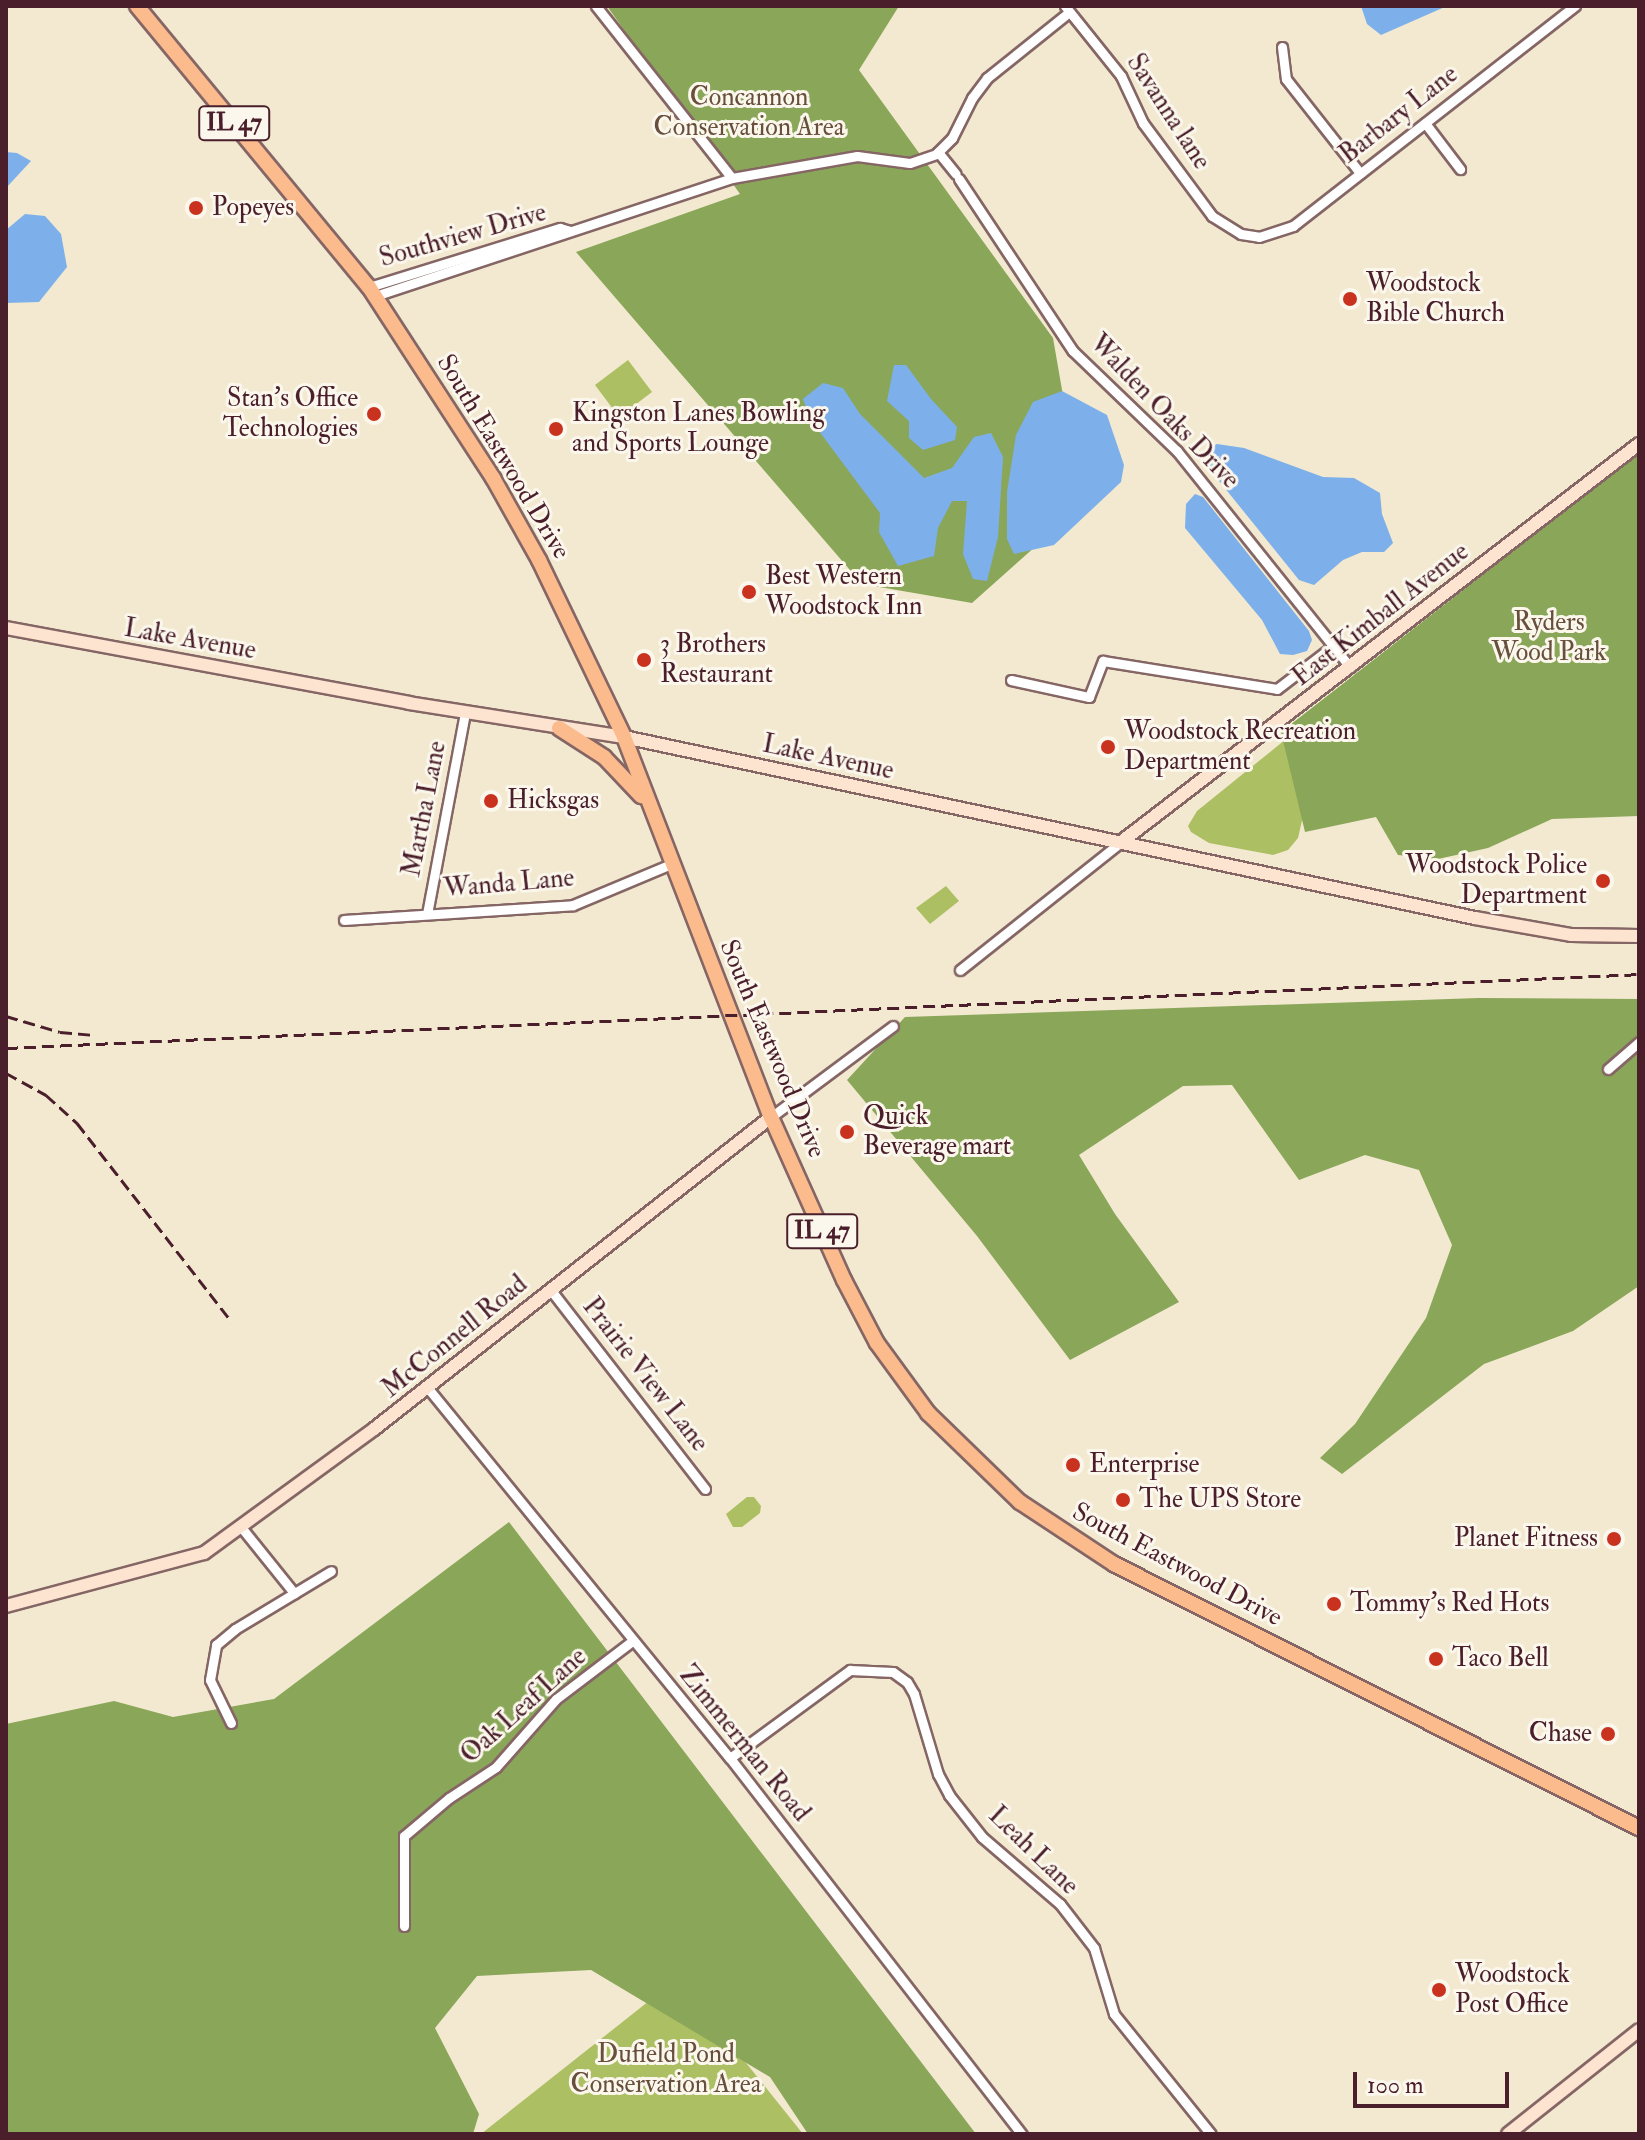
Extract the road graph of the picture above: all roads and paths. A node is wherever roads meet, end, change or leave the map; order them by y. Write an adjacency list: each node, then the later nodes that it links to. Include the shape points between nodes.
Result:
1 (137, 6): 12 (main road, South Eastwood Drive / IL 47)
2 (596, 6): 10 (street)
3 (1575, 6): 6 (street, Barbary Lane)
4 (1067, 9): 7 (street, via 987,78); 11 (street, Savanna lane, via 1121,76 1143,123 1212,216)
5 (1282, 47): 9 (street, via 1286,79)
6 (1425, 123): 8 (street); 9 (street, Barbary Lane)
7 (938, 152): 10 (street, Southview Drive, via 910,163 857,156); 15 (street, Walden Oaks Drive, via 1073,351 1177,451)
8 (1460, 169)
9 (1360, 173): 11 (street, Barbary Lane, via 1293,226 1259,237)
10 (732, 178): 12 (street, Southview Drive, via 556,239)
11 (1241, 234)
12 (372, 292): 20 (main road, South Eastwood Drive / IL 47, via 498,486)
13 (1639, 444): 16 (street, East Kimball Avenue)
14 (6, 628): 18 (street, Lake Avenue)
15 (1333, 646): 16 (street, Walden Oaks Drive); 17 (street, via 1277,689 1103,661 1089,697)
16 (1350, 667): 22 (street, East Kimball Avenue)
17 (1011, 680)
18 (465, 712): 19 (street, Lake Avenue); 24 (street, Martha Lane)
19 (559, 728): 20 (street, Lake Avenue); 21 (main road, via 621,772)
20 (624, 737): 21 (main road, South Eastwood Drive / IL 47); 22 (street, Lake Avenue)
21 (650, 809): 23 (main road, South Eastwood Drive / IL 47)
22 (1121, 842): 26 (street, Lake Avenue, via 1571,935); 27 (street, East Kimball Avenue)
23 (671, 864): 24 (street, Wanda Lane, via 573,905); 31 (main road, South Eastwood Drive / IL 47)
24 (427, 914): 25 (street, Wanda Lane)
25 (344, 920)
26 (1639, 936)
27 (960, 970)
28 (893, 1026): 31 (street, McConnell Road)
29 (1639, 1042): 30 (street)
30 (1608, 1069)
31 (771, 1117): 32 (street, McConnell Road); 42 (main road, South Eastwood Drive / IL 47, via 877,1343 928,1413 1020,1502 1114,1564)
32 (550, 1289): 33 (street, McConnell Road); 34 (street, Prairie View Lane)
33 (427, 1387): 35 (street, McConnell Road); 39 (street, Zimmerman Road)
34 (705, 1489)
35 (241, 1527): 37 (street); 38 (street, McConnell Road, via 204,1553)
36 (331, 1571): 37 (street)
37 (294, 1593): 40 (street, via 216,1645 210,1680)
38 (6, 1606)
39 (632, 1641): 41 (street, Zimmerman Road); 43 (street, Oak Leaf Lane, via 556,1699 496,1767 404,1836)
40 (231, 1723)
41 (730, 1758): 45 (street, Zimmerman Road); 46 (street, Leah Lane, via 850,1670 893,1672 907,1682 949,1795 982,1837 1060,1904 1094,1948 1114,2014)
42 (1639, 1828)
43 (404, 1926)
44 (1639, 2030): 47 (street)
45 (1022, 2134)
46 (1211, 2134)
47 (1508, 2134)

